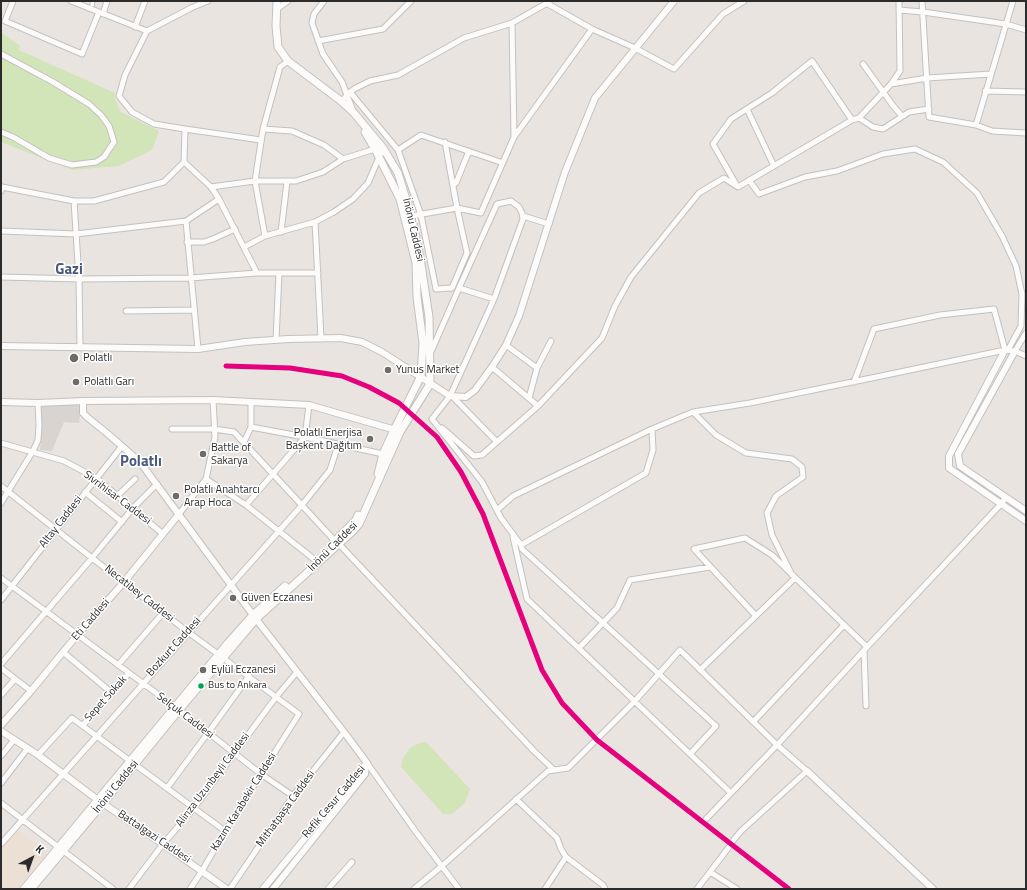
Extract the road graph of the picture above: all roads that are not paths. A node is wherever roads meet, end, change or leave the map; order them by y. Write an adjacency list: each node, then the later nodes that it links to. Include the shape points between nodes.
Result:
1 (13, 1): 20 (street, via 5,21 82,54)
2 (70, 1): 20 (street)
3 (107, 1): 20 (street)
4 (145, 1): 23 (street)
5 (208, 1): 16 (street)
6 (277, 1): 17 (main road, İnönü Caddesi)
7 (288, 1): 17 (street)
8 (324, 1): 27 (street, via 314,14 312,23)
9 (411, 1): 27 (street, via 383,30)
10 (674, 1): 28 (street)
11 (744, 1): 28 (street, via 723,14 674,69)
12 (899, 1): 18 (street)
13 (922, 1): 19 (street)
14 (1013, 1): 22 (street)
15 (549, 2): 21 (street); 24 (street)
16 (197, 3): 26 (street)
17 (277, 9): 30 (main road, İnönü Caddesi, via 278,47)
18 (899, 10): 19 (street); 34 (street, via 900,71)
19 (923, 12): 22 (street); 33 (street)
20 (101, 13): 23 (street)
21 (512, 23): 38 (street, via 464,38 398,75 370,81); 51 (street)
22 (1006, 24): 25 (street); 32 (street)
23 (135, 27): 26 (street)
24 (592, 29): 28 (street); 51 (street)
25 (1026, 30)
26 (147, 31): 48 (street, via 125,75 119,96 132,112 154,124)
27 (318, 41): 38 (street, via 323,54)
28 (635, 48): 79 (street, via 595,98 565,172)
29 (1, 54): 49 (street, via 89,104 109,126 114,142 104,157 96,162 72,165 49,158)
30 (288, 61): 39 (main road, İnönü Caddesi); 47 (street, via 280,66)
31 (863, 64): 36 (street)
32 (991, 74): 33 (street); 35 (street)
33 (927, 78): 34 (street); 41 (street)
34 (891, 84): 36 (street)
35 (985, 91): 37 (street); 46 (street)
36 (884, 92): 43 (street); 44 (street)
37 (1026, 92)
38 (348, 94): 39 (street); 42 (street); 55 (street)
39 (341, 101): 42 (main road, İnönü Caddesi)
40 (747, 109): 45 (street, via 812,60); 61 (street); 67 (street, via 731,119 714,144)
41 (929, 109): 43 (street, via 909,112); 46 (street, via 929,117)
42 (354, 113): 54 (main road, İnönü Caddesi)
43 (902, 116): 44 (street, via 883,129 872,127)
44 (859, 118): 45 (street)
45 (852, 120): 61 (street)
46 (976, 125): 50 (street, via 992,131)
47 (263, 129): 52 (street); 58 (street, via 292,130 324,145)
48 (185, 130): 52 (street); 59 (street)
49 (1, 132)
50 (1026, 133)
51 (514, 137): 60 (street)
52 (261, 140): 63 (street)
53 (446, 142): 55 (street, via 421,135); 56 (street); 65 (street)
54 (379, 148): 57 (main road, İnönü Caddesi); 58 (street); 75 (main road, İnönü Caddesi, via 398,173)
55 (398, 150): 74 (street)
56 (469, 151): 60 (street); 65 (street)
57 (379, 157): 78 (street, via 368,183 334,212); 113 (main road, İnönü Caddesi, via 400,199 416,263 423,343)
58 (343, 159): 64 (street, via 323,172)
59 (184, 162): 66 (street); 71 (street, via 164,182 94,201)
60 (503, 163): 70 (street)
61 (774, 166): 62 (street)
62 (749, 180): 67 (street); 98 (street, via 759,194 805,177 837,171 883,154 915,149 943,162 977,193 1002,236 1016,266 1022,294)
63 (254, 181): 64 (street); 66 (street); 84 (street)
64 (287, 182): 82 (street)
65 (453, 186): 73 (street)
66 (212, 187): 69 (street)
67 (738, 187): 124 (street, via 724,178 699,193 631,277 602,338)
68 (1, 191): 71 (street, via 2,187)
69 (219, 198): 77 (street); 80 (street)
70 (488, 199): 72 (street); 73 (street, via 481,213)
71 (74, 201): 83 (street)
72 (497, 204): 76 (street, via 511,201 519,207); 93 (street)
73 (457, 208): 74 (street); 74 (street, via 467,253 452,288 436,289)
74 (421, 215): 75 (street)
75 (411, 216): 109 (main road, İnönü Caddesi, via 429,317)
76 (523, 216): 79 (street); 94 (street)
77 (186, 221): 83 (street); 85 (street)
78 (315, 222): 82 (street); 89 (street)
79 (548, 224): 103 (street, via 519,316)
80 (235, 229): 85 (street, via 204,242); 86 (street)
81 (1, 231): 83 (street)
82 (281, 232): 84 (street)
83 (76, 234): 92 (street)
84 (265, 236): 86 (street)
85 (187, 242): 91 (street)
86 (244, 247): 87 (street)
87 (257, 273): 88 (street); 91 (street)
88 (279, 274): 89 (street); 101 (street)
89 (318, 274): 100 (street)
90 (1, 277): 92 (street)
91 (190, 278): 92 (street); 95 (street)
92 (78, 279): 105 (street)
93 (459, 288): 94 (street); 109 (street)
94 (494, 299): 116 (street)
95 (193, 310): 96 (street); 106 (street)
96 (126, 311)
97 (1026, 318): 98 (street)
98 (1021, 326): 107 (street)
99 (1026, 333): 108 (street)
100 (321, 338): 101 (street); 113 (street, via 362,342)
101 (276, 340): 106 (street)
102 (551, 341): 112 (street)
103 (506, 345): 111 (street); 112 (street)
104 (1, 346): 105 (street)
105 (80, 346): 106 (street)
106 (198, 349)
107 (1006, 350): 108 (street); 114 (street); 114 (street, via 994,309 940,315 874,329); 151 (street, via 949,456 949,468)
108 (1015, 351): 110 (street); 149 (street, via 958,454 960,466)
109 (430, 356): 115 (main road, İnönü Caddesi)
110 (1026, 356)
111 (492, 366): 116 (street, via 475,390 466,397); 117 (street)
112 (537, 368): 117 (street)
113 (421, 376): 115 (street); 131 (main road, İnönü Caddesi)
114 (854, 382): 125 (street)
115 (430, 384): 116 (street); 131 (main road, İnönü Caddesi)
116 (451, 397): 126 (street); 134 (street)
117 (529, 398): 124 (street)
118 (213, 400): 119 (street); 122 (street); 129 (street)
119 (83, 401): 121 (street); 137 (street, via 83,412 86,417)
120 (1, 402): 121 (street)
121 (38, 403): 138 (street, via 38,440)
122 (251, 403): 123 (street); 127 (street)
123 (309, 405): 131 (street); 132 (street)
124 (538, 406): 134 (street)
125 (693, 412): 130 (street); 169 (street, via 716,435 746,453 792,459 802,467 803,478 776,496 767,513 772,535)
126 (432, 419): 134 (street, via 474,456 482,454); 155 (street, via 482,482)
127 (252, 426): 132 (street); 133 (street)
128 (172, 429): 129 (street)
129 (214, 429): 133 (street, via 234,432); 143 (street, via 215,437)
130 (652, 430): 155 (street, via 513,496); 165 (street, via 653,450 646,474)
131 (397, 431): 139 (main road, İnönü Caddesi); 164 (main road, İnönü Caddesi, via 359,524)
132 (306, 437): 136 (street); 140 (street)
133 (244, 442): 140 (street)
134 (497, 442)
135 (1, 443): 138 (street, Sivrihisar Caddesi)
136 (338, 445): 139 (street); 153 (street, Bozkurt Caddesi, via 330,470)
137 (122, 446): 141 (street, Altay Caddesi); 144 (street, via 140,462)
138 (33, 451): 141 (street, Sivrihisar Caddesi, via 64,461); 146 (street)
139 (383, 454): 164 (main road, İnönü Caddesi, via 377,479 356,520)
140 (273, 474): 152 (street); 153 (street)
141 (96, 478): 147 (street, Altay Caddesi); 148 (street, Sivrihisar Caddesi)
142 (135, 479): 148 (street)
143 (206, 479): 152 (street); 157 (street)
144 (157, 484): 154 (street); 157 (street)
145 (1, 486): 146 (street, Necatibey Caddesi)
146 (9, 492): 150 (street); 160 (street, Necatibey Caddesi)
147 (85, 492): 159 (street); 160 (street, Altay Caddesi)
148 (117, 496): 154 (street, Sivrihisar Caddesi)
149 (1006, 497): 151 (street); 156 (street)
150 (1, 503)
151 (1001, 504): 158 (street); 184 (street)
152 (246, 505): 161 (street)
153 (302, 505): 161 (street, Bozkurt Caddesi); 164 (street)
154 (133, 508): 159 (street); 162 (street, Sivrihisar Caddesi)
155 (497, 510): 163 (street)
156 (1026, 511)
157 (180, 514): 162 (street, Eti Caddesi); 172 (street)
158 (1026, 521)
159 (122, 522): 166 (street)
160 (56, 529): 166 (street, Necatibey Caddesi); 173 (street, Altay Caddesi)
161 (278, 531): 167 (street); 172 (street, Bozkurt Caddesi)
162 (163, 534): 171 (street, Eti Caddesi)
163 (512, 534): 165 (street); 183 (street, via 527,599)
164 (337, 542): 167 (main road, İnönü Caddesi); 178 (main road, İnönü Caddesi); 221 (street)
165 (521, 545): 179 (street, via 522,549)
166 (92, 558): 171 (street, Necatibey Caddesi); 175 (street)
167 (315, 560): 178 (main road, İnönü Caddesi)
168 (710, 567): 169 (street, via 694,550 745,538 772,555); 177 (street); 179 (street, via 630,580 617,608)
169 (793, 576): 177 (street); 180 (street)
170 (1, 578): 173 (street, Selçuk Caddesi)
171 (124, 582): 176 (street, Necatibey Caddesi); 182 (street, Eti Caddesi)
172 (231, 584): 178 (street); 181 (street, Bozkurt Caddesi)
173 (12, 586): 174 (street, Altay Caddesi); 175 (street, Selçuk Caddesi)
174 (1, 600)
175 (46, 611): 182 (street, Selçuk Caddesi); 187 (street)
176 (163, 612): 181 (street, Necatibey Caddesi); 188 (street)
177 (756, 616): 190 (street)
178 (255, 617): 186 (main road, İnönü Caddesi); 191 (street)
179 (604, 623): 183 (street); 193 (street)
180 (844, 625): 184 (street); 205 (street)
181 (188, 632): 186 (street, Necatibey Caddesi); 196 (street, Bozkurt Caddesi)
182 (78, 634): 185 (street, Eti Caddesi); 188 (street, Selçuk Caddesi)
183 (578, 648): 201 (street)
184 (865, 648): 202 (street); 213 (street)
185 (63, 652): 197 (street, Eti Caddesi); 198 (street)
186 (221, 656): 194 (street, Necatibey Caddesi); 203 (main road, İnönü Caddesi)
187 (1, 664)
188 (118, 665): 192 (street, Selçuk Caddesi)
189 (1, 668): 195 (street)
190 (700, 670): 193 (street, via 680,650); 205 (street)
191 (297, 672): 200 (street, Alirıza Uzunbeyli Caddesi); 209 (street)
192 (129, 674): 196 (street, Selçuk Caddesi); 198 (street, Sepet Sokak)
193 (658, 675): 201 (street); 216 (street, via 716,726)
194 (249, 676): 200 (street, Necatibey Caddesi); 210 (street)
195 (15, 679): 197 (street); 199 (street)
196 (142, 684): 203 (street, Selçuk Caddesi); 211 (street, Bozkurt Caddesi)
197 (31, 691): 207 (street, Eti Caddesi)
198 (112, 693): 206 (street, Sepet Sokak)
199 (1, 695)
200 (276, 697): 204 (street, Necatibey Caddesi); 215 (street, Alirıza Uzunbeyli Caddesi)
201 (634, 702): 216 (street); 221 (street, via 568,768)
202 (866, 706)
203 (177, 709): 210 (street, Selçuk Caddesi); 219 (main road, İnönü Caddesi)
204 (299, 714): 224 (street, Kazım Karabekir Caddesi)
205 (753, 722): 213 (street)
206 (83, 725): 211 (street); 217 (street, via 72,718)
207 (1, 726)
208 (1, 731): 212 (street, Battalgazi Caddesi)
209 (344, 732): 220 (street); 228 (street, Mithatpaşa Caddesi)
210 (208, 733): 215 (street, Selçuk Caddesi); 226 (street)
211 (96, 736): 219 (street); 223 (street, Bozkurt Caddesi)
212 (14, 740): 214 (street, Battalgazi Caddesi); 218 (street)
213 (777, 745): 222 (street); 227 (street)
214 (28, 748): 217 (street, Battalgazi Caddesi); 225 (street)
215 (234, 753): 224 (street, Selçuk Caddesi); 232 (street, Alirıza Uzunbeyli Caddesi)
216 (690, 754): 227 (street)
217 (38, 755): 223 (street, Battalgazi Caddesi)
218 (1, 756)
219 (133, 763): 226 (street); 230 (main road, İnönü Caddesi)
220 (367, 763): 243 (street); 253 (street, Refik Cesur Caddesi); 254 (street, Refik Cesur Caddesi, via 365,774)
221 (554, 770): 229 (street, via 548,771)
222 (807, 771): 236 (street); 262 (street)
223 (64, 774): 230 (street, Battalgazi Caddesi); 234 (street, Bozkurt Caddesi)
224 (261, 774): 228 (street, Selçuk Caddesi); 235 (street, Kazım Karabekir Caddesi)
225 (1, 783)
226 (167, 788): 232 (street)
227 (731, 793): 233 (street)
228 (293, 796): 252 (street, Mithatpaşa Caddesi)
229 (516, 799): 241 (street, via 557,838); 243 (street)
230 (101, 802): 238 (street, Battalgazi Caddesi); 240 (main road, İnönü Caddesi)
231 (1, 803): 234 (street)
232 (194, 808): 235 (street); 238 (street, Alirıza Uzunbeyli Caddesi)
233 (706, 819)
234 (22, 820): 237 (street, Bozkurt Caddesi); 240 (street)
235 (225, 831): 244 (street, Kazım Karabekir Caddesi)
236 (732, 842)
237 (1, 844)
238 (164, 844): 244 (street, Battalgazi Caddesi); 250 (street, Alirıza Uzunbeyli Caddesi)
239 (729, 847): 245 (street)
240 (60, 850): 247 (main road, İnönü Caddesi); 248 (main road, İnönü Caddesi); 249 (street)
241 (566, 857): 258 (street); 259 (street, via 603,885)
242 (352, 862): 246 (street)
243 (442, 866): 256 (street); 257 (street)
244 (202, 871): 251 (street, Kazım Karabekir Caddesi); 252 (street, Battalgazi Caddesi)
245 (710, 872): 260 (street); 261 (street)
246 (334, 886): 255 (street)
247 (24, 889)
248 (31, 889)
249 (113, 889)
250 (129, 889)
251 (190, 889)
252 (228, 889)
253 (263, 889)
254 (273, 889)
255 (328, 889)
256 (414, 889)
257 (459, 889)
258 (545, 889)
259 (604, 889)
260 (697, 889)
261 (737, 889)
262 (933, 889)

